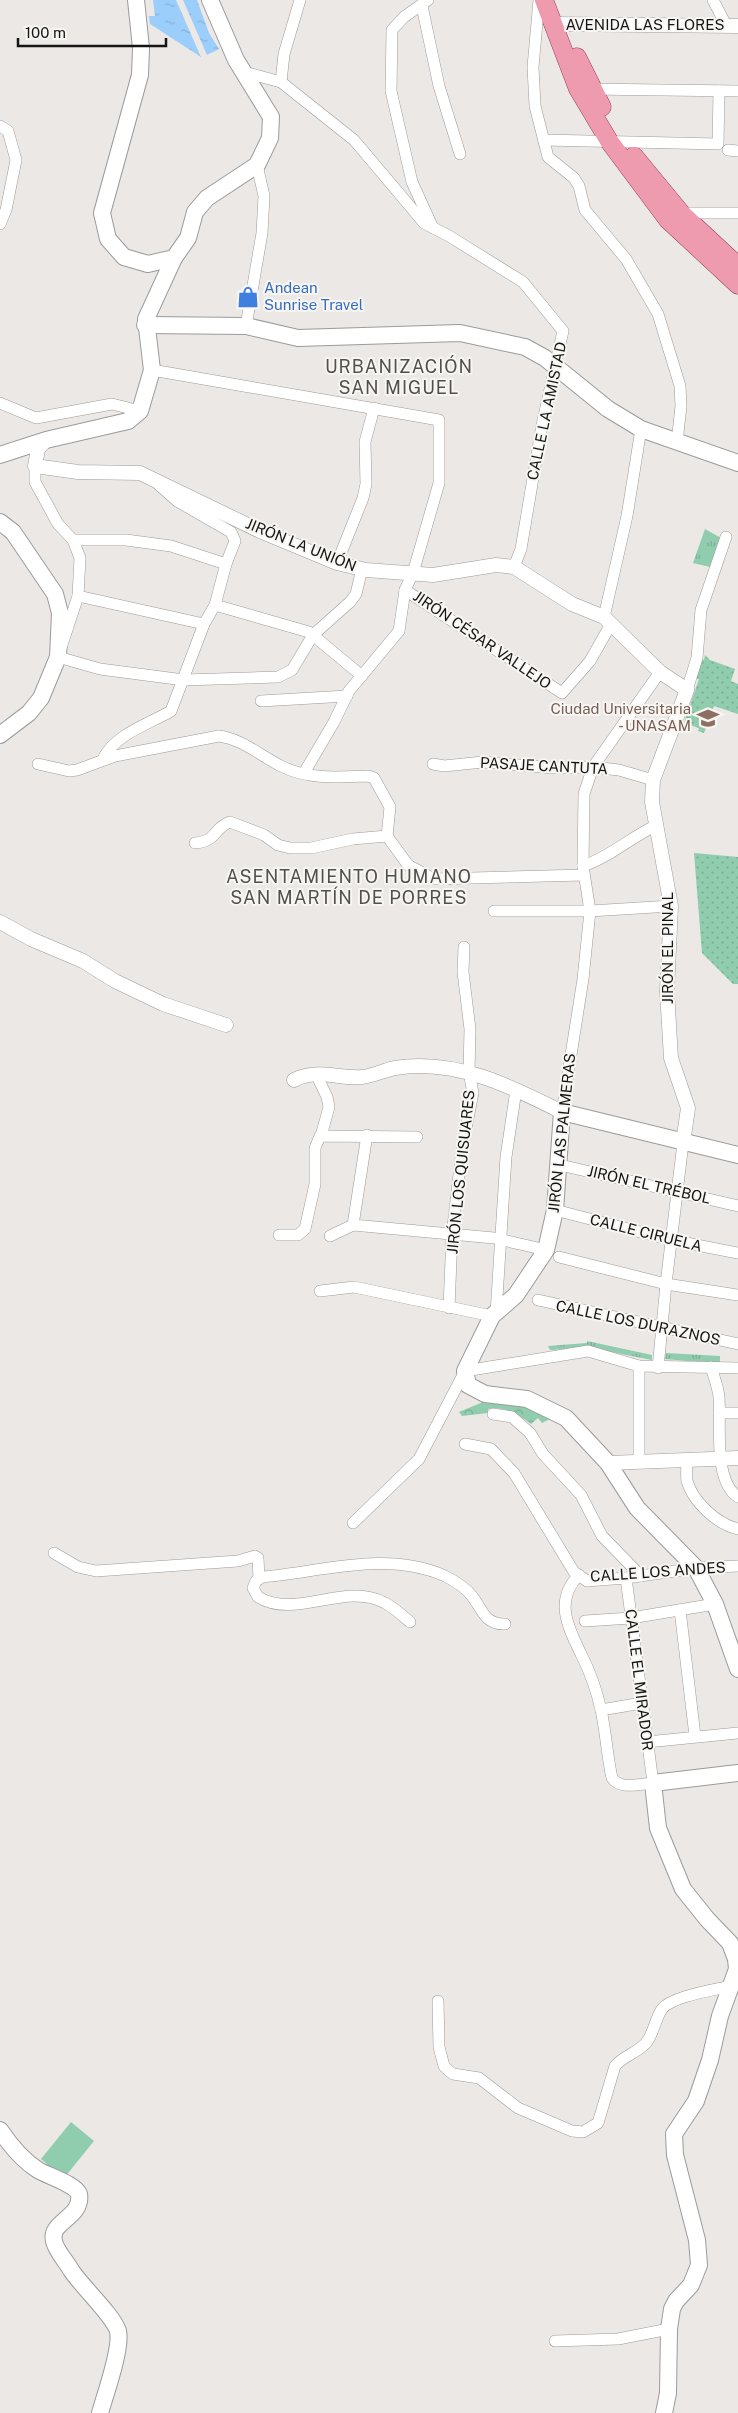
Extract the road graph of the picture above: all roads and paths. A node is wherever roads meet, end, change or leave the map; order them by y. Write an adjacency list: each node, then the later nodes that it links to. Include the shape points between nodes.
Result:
1 (136, 0): 24 (main road, via 140,75 102,213 108,239 124,257 148,264)
2 (210, 0): 10 (main road)
3 (300, 0): 11 (street, via 284,54)
4 (556, 0): 8 (main road)
5 (713, 0): 9 (street)
6 (540, 1): 8 (main road); 16 (street, via 533,67 535,106)
7 (425, 3): 18 (street, via 439,86); 23 (street, via 392,30 391,91 412,182)
8 (557, 24): 9 (street, AVENIDA LAS FLORES); 12 (main road)
9 (732, 26)
10 (244, 72): 11 (street); 19 (main road, via 271,117 270,138)
11 (281, 82): 23 (street, via 354,140 424,223)
12 (585, 89): 13 (street); 17 (main road)
13 (719, 91): 14 (street); 17 (street, via 718,144)
14 (738, 91)
15 (0, 126): 22 (street, via 8,131 16,160)
16 (544, 140): 17 (street); 36 (street, via 548,157 574,178 585,210 626,259 658,314 680,386 682,406)
17 (615, 141): 21 (main road)
18 (460, 154)
19 (257, 165): 24 (main road, via 207,198 195,212 188,238); 28 (street, via 264,196 262,233)
20 (738, 213): 21 (street)
21 (674, 216): 25 (main road); 26 (main road)
22 (0, 224)
23 (433, 228): 29 (street, CALLE LA AMISTAD, via 522,282 563,331)
24 (174, 258): 27 (main road)
25 (738, 266)
26 (738, 285)
27 (145, 325): 28 (main road); 30 (main road)
28 (246, 326): 29 (main road, via 298,338 460,333 525,347)
29 (556, 368): 34 (main road, via 608,409); 46 (street, CALLE LA AMISTAD, via 542,425 521,549)
30 (152, 370): 32 (street); 33 (main road)
31 (0, 403): 33 (street, via 36,418 112,404)
32 (374, 408): 44 (street, via 365,442 363,498); 48 (street, via 439,420 439,482)
33 (140, 411): 35 (main road, via 128,421)
34 (641, 429): 36 (main road); 52 (street, JIRÓN CÉSAR VALLEJO)
35 (46, 440): 37 (main road); 39 (street, via 38,449)
36 (676, 443): 38 (main road)
37 (0, 455)
38 (738, 463)
39 (35, 466): 40 (street, JIRÓN LA UNIÓN, via 78,472 140,473); 43 (street, via 35,482 58,524)
40 (154, 480): 44 (street, JIRÓN LA UNIÓN); 45 (street, via 177,501 231,532 236,541)
41 (0, 522): 55 (main road, via 13,532 55,594 60,612)
42 (726, 537): 59 (street, JIRÓN EL PINAL, via 701,610 697,658)
43 (73, 540): 45 (street, via 156,543); 50 (street, via 80,558)
44 (337, 563): 47 (street, JIRÓN LA UNIÓN)
45 (226, 564): 51 (street)
46 (514, 567): 48 (street, JIRÓN LA UNIÓN, via 496,565 433,575); 52 (street, via 572,604)
47 (362, 570): 48 (street, JIRÓN LA UNIÓN); 54 (street, via 356,594)
48 (413, 573): 49 (street)
49 (405, 590): 52 (street, JIRÓN CÉSAR VALLEJO, via 562,693 590,661); 57 (street, via 399,631)
50 (78, 596): 53 (street); 55 (street)
51 (215, 605): 53 (street); 54 (street, via 296,627)
52 (607, 621): 56 (street)
53 (204, 624): 58 (street)
54 (313, 635): 57 (street); 58 (street, via 292,670 278,677)
55 (58, 657): 58 (street, via 100,669); 62 (main road, via 41,698 29,713)
56 (660, 672): 59 (street); 66 (street, JIRÓN LAS PALMERAS)
57 (362, 676): 60 (street)
58 (184, 680): 63 (street, via 171,710 121,739)
59 (687, 690): 68 (street, JIRÓN EL PINAL)
60 (347, 696): 61 (street); 67 (street)
61 (261, 701)
62 (0, 735)
63 (103, 759): 64 (street, via 69,771); 67 (street, via 219,736 230,737 283,768)
64 (38, 764)
65 (433, 764): 66 (street, PASAJE CANTUTA, via 483,762 554,768)
66 (593, 767): 68 (street, PASAJE CANTUTA, via 619,770); 72 (street, JIRÓN LAS PALMERAS, via 584,794)
67 (304, 773): 70 (street, via 329,778 374,778 390,807)
68 (653, 780): 69 (street, JIRÓN EL PINAL, via 652,802)
69 (657, 825): 72 (street); 73 (street, JIRÓN EL PINAL)
70 (387, 836): 71 (street, via 311,848 290,848 230,822 224,824 211,839); 72 (street, via 408,865 434,879)
71 (195, 843)
72 (584, 871): 75 (street, JIRÓN LAS PALMERAS)
73 (670, 906): 75 (street); 87 (street, JIRÓN EL PINAL, via 667,991 671,1058 688,1108)
74 (494, 911): 75 (street)
75 (590, 912): 83 (street, JIRÓN LAS PALMERAS)
76 (0, 922): 78 (street, via 163,1004)
77 (464, 947): 79 (street, JIRÓN LOS QUISUARES, via 463,972 470,1029)
78 (226, 1025)
79 (469, 1072): 80 (street, via 425,1067 395,1068 362,1077); 82 (street); 95 (street, JIRÓN LOS QUISUARES, via 473,1093 462,1149)
80 (316, 1074): 81 (street, via 302,1075); 85 (street, via 329,1106)
81 (294, 1080)
82 (516, 1090): 83 (street); 97 (street, via 506,1157)
83 (562, 1112): 87 (main road); 89 (main road, JIRÓN LAS PALMERAS)
84 (367, 1135): 85 (street); 86 (street); 93 (street)
85 (322, 1136): 94 (street, via 316,1140 315,1184 305,1229 298,1235)
86 (417, 1137)
87 (683, 1142): 88 (main road); 90 (street, JIRÓN EL PINAL)
88 (738, 1155)
89 (560, 1165): 90 (street, JIRÓN EL TRÉBOL); 92 (main road, JIRÓN LAS PALMERAS)
90 (676, 1190): 91 (street, JIRÓN EL TRÉBOL); 98 (street, JIRÓN EL PINAL)
91 (738, 1206)
92 (555, 1210): 98 (street, CALLE CIRUELA); 99 (main road, JIRÓN LAS PALMERAS)
93 (353, 1225): 95 (street); 96 (street)
94 (279, 1235)
95 (452, 1235): 97 (street); 105 (street, JIRÓN LOS QUISUARES)
96 (330, 1236)
97 (501, 1240): 99 (street); 106 (street)
98 (671, 1240): 100 (street, CALLE CIRUELA); 101 (street, JIRÓN EL PINAL)
99 (553, 1253): 101 (street); 106 (main road, JIRÓN LAS PALMERAS)
100 (738, 1254)
101 (666, 1284): 103 (street); 107 (street, JIRÓN EL PINAL)
102 (320, 1291): 105 (street, via 354,1287)
103 (738, 1295)
104 (538, 1300): 107 (street, CALLE LOS DURAZNOS)
105 (449, 1308): 106 (street)
106 (494, 1314): 113 (main road, JIRÓN LAS PALMERAS)
107 (661, 1329): 108 (street, CALLE LOS DURAZNOS); 111 (street, JIRÓN EL PINAL)
108 (738, 1344)
109 (639, 1366): 111 (street); 113 (street, via 588,1352); 121 (street)
110 (711, 1367): 111 (street); 112 (street); 114 (street, via 719,1396)
111 (658, 1368)
112 (738, 1368)
113 (465, 1371): 122 (main road, via 468,1385 484,1394 527,1399 566,1418); 124 (street, JIRÓN LAS PALMERAS, via 419,1459)
114 (719, 1413): 115 (street); 119 (street)
115 (738, 1413)
116 (493, 1414): 130 (street, via 512,1417 530,1433 543,1454 581,1495 602,1536)
117 (465, 1444): 129 (street, via 491,1449 514,1473 551,1537)
118 (738, 1458): 119 (street)
119 (721, 1459): 120 (street); 123 (street, via 724,1481 731,1493)
120 (687, 1461): 121 (street); 125 (street, via 687,1481 698,1502 730,1527)
121 (639, 1462): 122 (street)
122 (608, 1463): 128 (main road, via 637,1508)
123 (738, 1497)
124 (353, 1522)
125 (738, 1529)
126 (54, 1553): 132 (street, via 78,1567 96,1571 238,1561 255,1556 258,1558)
127 (738, 1566): 128 (street, CALLE LOS ANDES)
128 (696, 1568): 130 (street, CALLE LOS ANDES); 133 (main road)
129 (579, 1575): 131 (street, CALLE LOS ANDES, via 587,1580); 142 (street, via 568,1589 566,1626 582,1657)
130 (641, 1576): 131 (street, CALLE LOS ANDES)
131 (626, 1578): 135 (street, CALLE EL MIRADOR)
132 (259, 1579): 136 (street, via 253,1592 271,1603 362,1597 384,1602); 138 (street, via 373,1563 419,1568 462,1586 473,1596 485,1616)
133 (715, 1604): 134 (street); 139 (main road)
134 (680, 1610): 135 (street); 144 (street)
135 (631, 1618): 137 (street); 141 (street, CALLE EL MIRADOR)
136 (410, 1622)
137 (585, 1622)
138 (505, 1624)
139 (738, 1662): 140 (main road)
140 (738, 1668)
141 (642, 1703): 142 (street); 145 (street, CALLE EL MIRADOR)
142 (601, 1710): 147 (street, via 615,1783)
143 (738, 1733): 144 (street)
144 (695, 1736): 145 (street)
145 (647, 1742): 147 (street, CALLE EL MIRADOR)
146 (738, 1773): 147 (main road)
147 (652, 1783): 148 (main road, via 658,1828 683,1888 730,1943 736,1959)
148 (731, 1986): 149 (street, via 668,2003 645,2044 615,2066 598,2123 583,2132 572,2132 518,2108 479,2078 449,2071 444,2066 439,2047); 151 (main road, via 696,2101 674,2134 674,2149 697,2240 699,2265 691,2285 672,2309)
149 (438, 2001)
150 (0, 2130): 153 (main road, via 12,2148 37,2169 80,2194 76,2210 56,2229 53,2238 78,2282 118,2332 117,2350)
151 (669, 2329): 152 (street, via 618,2339); 154 (main road, via 668,2393)
152 (555, 2341)
153 (100, 2413)
154 (664, 2413)

